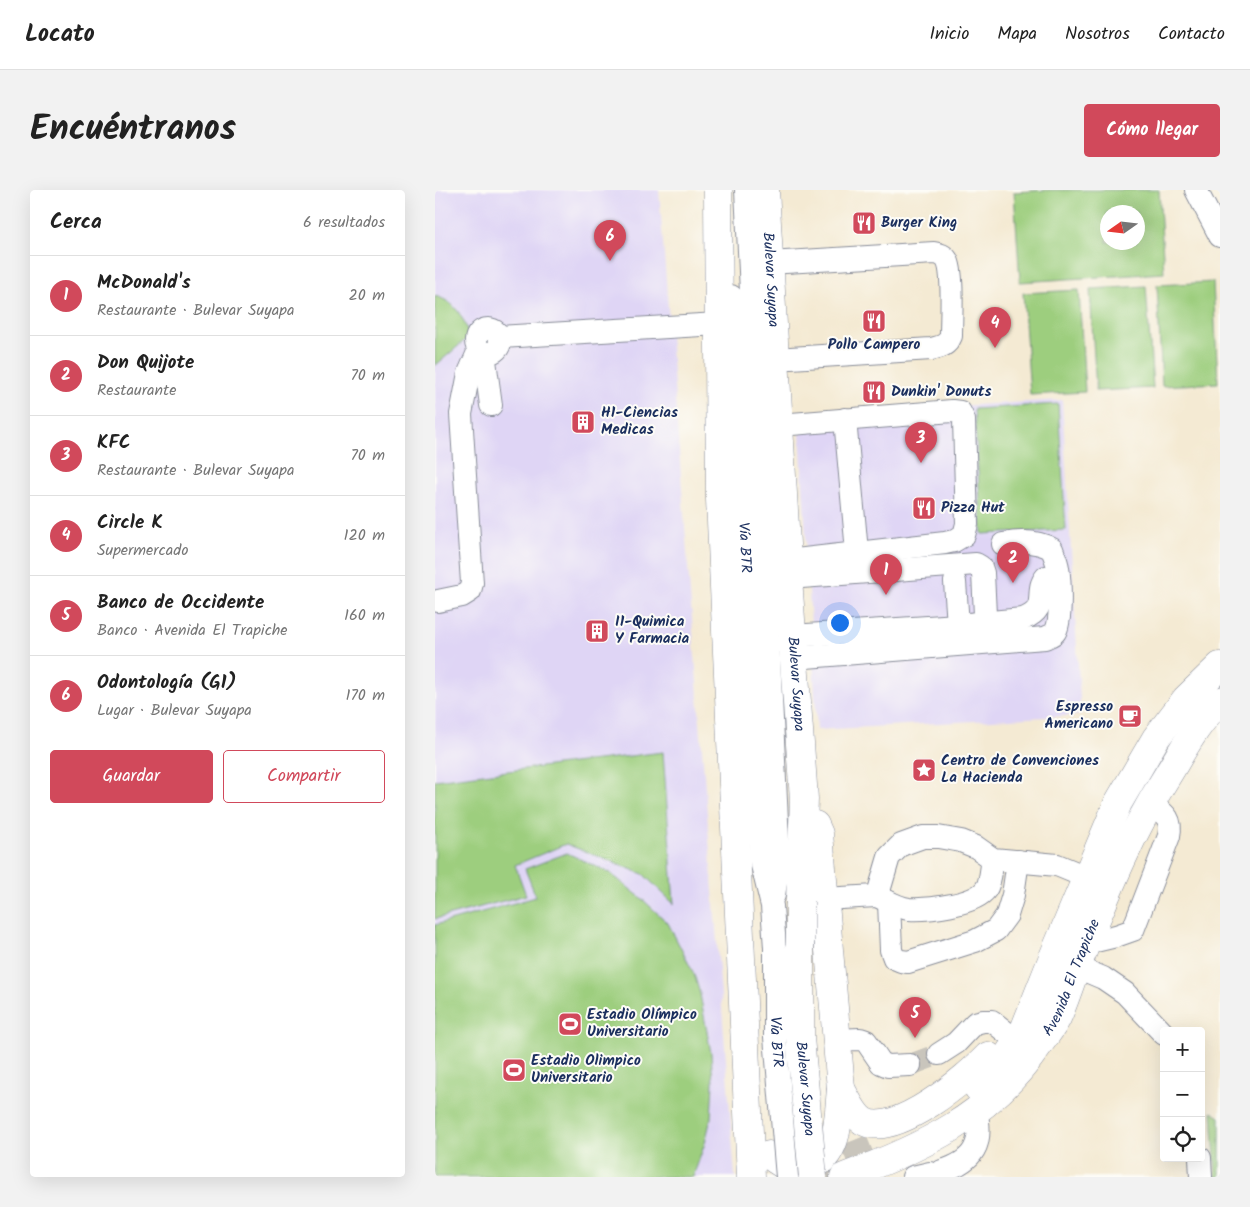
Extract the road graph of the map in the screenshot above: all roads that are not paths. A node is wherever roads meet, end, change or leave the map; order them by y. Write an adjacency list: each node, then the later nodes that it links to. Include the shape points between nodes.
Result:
1 (717, 190): 8 (main road)
2 (725, 190): 36 (street, Vía BTR, via 761,861)
3 (746, 190): 36 (street, Vía BTR, via 779,862)
4 (765, 190): 7 (main road, Bulevar Suyapa)
5 (1196, 190): 6 (street)
6 (1220, 236)
7 (769, 263): 10 (main road, Bulevar Suyapa); 10 (street, via 934,253 946,258 950,273 951,336 943,346)
8 (718, 324): 9 (street); 43 (main road, via 720,499)
9 (488, 346): 11 (street); 19 (street, via 469,373 461,414 470,591)
10 (775, 360): 13 (main road, Bulevar Suyapa)
11 (491, 405)
12 (845, 419): 13 (street); 15 (street); 15 (street, via 952,410 960,412 963,420 967,524 964,535 945,543)
13 (779, 425): 16 (main road, Bulevar Suyapa)
14 (1003, 544): 17 (street, via 1030,542 1052,548)
15 (857, 552): 16 (street)
16 (787, 569): 22 (street, via 976,564 983,573); 24 (main road, Bulevar Suyapa)
17 (1059, 580): 20 (street, via 1046,577 1042,581 1039,608); 23 (street, via 1058,626 1054,634)
18 (955, 582): 21 (street)
19 (437, 601)
20 (1029, 616): 22 (street); 23 (street)
21 (958, 625): 22 (street); 24 (street)
22 (986, 633): 23 (street); 24 (street)
23 (1038, 639)
24 (793, 647): 35 (main road, Bulevar Suyapa)
25 (1220, 666): 27 (main road, Avenida El Trapiche, via 1186,699 1156,738)
26 (1220, 702): 28 (main road, Avenida El Trapiche, via 1207,714)
27 (1118, 803): 33 (main road, Avenida El Trapiche); 37 (main road, via 1105,860 1071,939 1071,962)
28 (1150, 803): 30 (street, via 1166,815 1171,828); 37 (main road, Avenida El Trapiche, via 1117,870)
29 (1183, 814): 30 (street)
30 (1169, 836): 37 (street, via 1133,930)
31 (993, 859): 32 (street); 34 (street, via 987,888 969,900 935,908 908,909); 34 (street, via 961,841 923,836 913,839 889,857 879,892)
32 (1018, 861): 33 (street, via 1057,865); 34 (street, via 1013,896 1007,914 996,930 975,941 907,962 894,958)
33 (1086, 877): 38 (main road, Avenida El Trapiche)
34 (883, 899): 35 (street)
35 (812, 900): 41 (main road); 53 (main road, Bulevar Suyapa, bridge, via 801,1038)
36 (772, 906): 52 (street, Vía BTR, bridge, via 775,1038)
37 (1082, 955): 39 (street); 46 (main road, Avenida El Trapiche, via 1056,1020 1026,1064)
38 (1048, 972): 40 (main road); 47 (main road, Avenida El Trapiche, via 1024,1030 990,1077)
39 (1160, 1030)
40 (1007, 1033): 42 (street, via 992,1021 975,1023 956,1043); 45 (main road, via 964,1079 910,1115 883,1124 863,1121)
41 (836, 1040): 44 (street, via 860,1039 881,1063 888,1066); 45 (main road)
42 (939, 1054)
43 (745, 1058): 49 (main road); 51 (main road)
44 (910, 1065)
45 (841, 1089): 49 (main road, via 836,1133 826,1156 807,1169 798,1170 781,1164)
46 (976, 1112): 47 (main road, Avenida El Trapiche, via 934,1138); 50 (street, via 979,1121 977,1147 955,1167)
47 (876, 1162): 54 (main road, Avenida El Trapiche)
48 (1200, 1162): 55 (street)
49 (773, 1166)
50 (928, 1174)
51 (751, 1177)
52 (787, 1177)
53 (813, 1177)
54 (844, 1177)
55 (1201, 1177)

